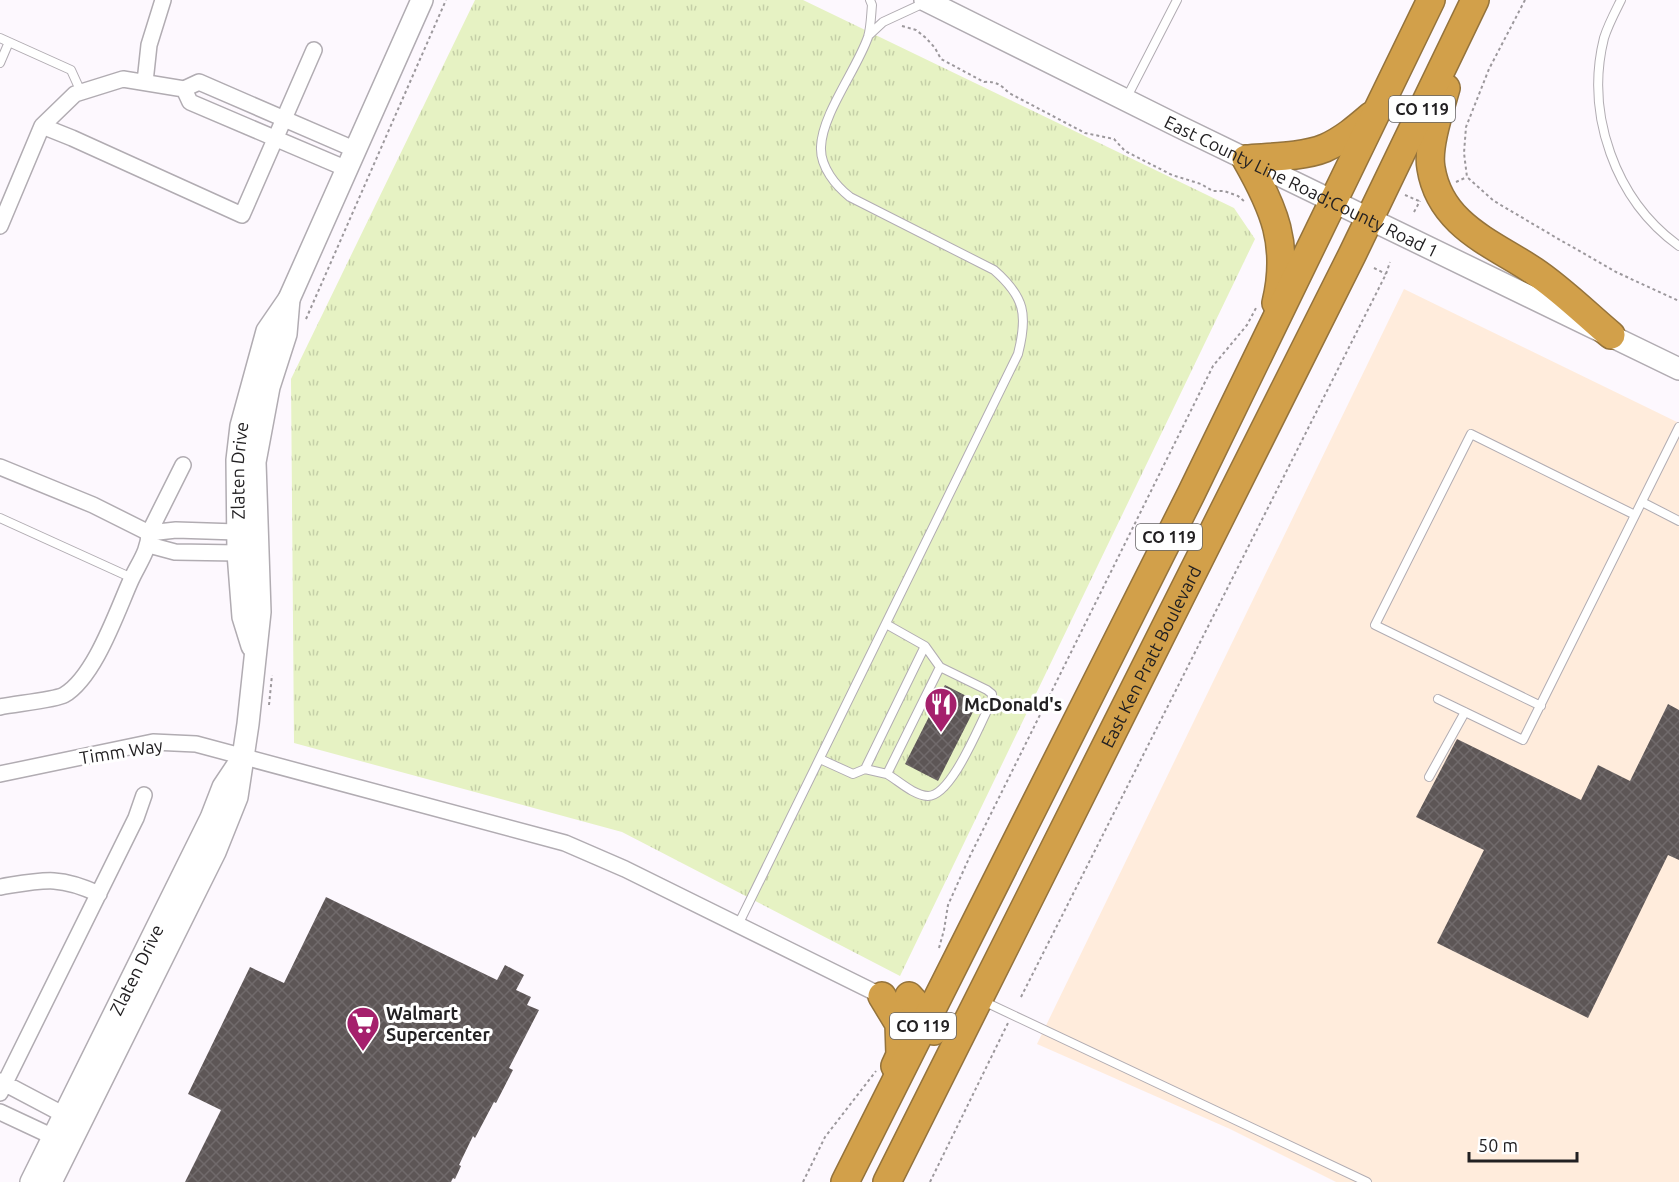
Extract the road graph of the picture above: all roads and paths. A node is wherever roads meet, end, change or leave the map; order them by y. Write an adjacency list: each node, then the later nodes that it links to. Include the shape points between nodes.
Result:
1 (163, 0): 17 (street, via 149,45)
2 (422, 0): 27 (street, Zlaten Drive)
3 (870, 0): 12 (lane)
4 (1177, 0): 20 (lane)
5 (1431, 0): 22 (highway, East Ken Pratt Boulevard / CO 119)
6 (1475, 0): 11 (highway, East Ken Pratt Boulevard / CO 119)
7 (1525, 0): 41 (path, via 1489,69 1466,127 1467,177 1494,201 1545,231 1616,272)
8 (1621, 0): 36 (lane, via 1604,38 1599,69 1604,132 1618,173 1632,198 1652,223)
9 (935, 2): 12 (lane, via 883,22); 20 (street, East County Line Road;County Road 1)
10 (898, 26): 32 (path, via 916,30 941,59 984,82 1001,84 1009,93 1085,133 1114,139 1125,151 1172,175 1214,191 1224,190)
11 (1462, 27): 34 (highway, East Ken Pratt Boulevard / CO 119); 44 (highway, via 1434,130 1430,167 1438,192 1454,219 1536,272)
12 (869, 35): 58 (lane, via 824,130 820,149 826,168 836,186 850,197 994,270 1020,299 1024,315 1018,354)
13 (0, 38): 14 (lane)
14 (9, 42): 16 (lane); 19 (lane, via 71,70)
15 (314, 50): 23 (street)
16 (0, 63)
17 (145, 82): 18 (street); 19 (street, via 123,79)
18 (184, 89): 21 (street, via 199,82); 25 (street, via 190,102)
19 (81, 92): 24 (street)
20 (1126, 100): 28 (street, East County Line Road;County Road 1)
21 (260, 109): 23 (street); 25 (street)
22 (1378, 110): 28 (highway, via 1348,135 1323,149); 31 (highway, East Ken Pratt Boulevard / CO 119)
23 (283, 120): 26 (street); 27 (street)
24 (42, 126): 26 (street, via 242,216); 35 (street)
25 (252, 129): 26 (street)
26 (275, 138): 29 (street)
27 (356, 150): 29 (street, Zlaten Drive)
28 (1246, 159): 31 (street, East County Line Road;County Road 1); 43 (highway, via 1279,230 1282,258)
29 (347, 170): 40 (street, Zlaten Drive)
30 (1404, 195): 33 (path, via 1419,201)
31 (1334, 201): 34 (street, East County Line Road;County Road 1); 43 (highway, East Ken Pratt Boulevard / CO 119)
32 (1246, 204)
33 (1414, 212)
34 (1370, 219): 44 (street, East County Line Road;County Road 1); 81 (highway, East Ken Pratt Boulevard / CO 119)
35 (0, 226)
36 (1679, 246)
37 (1390, 262): 39 (path)
38 (1374, 268): 39 (path)
39 (1386, 274): 80 (path)
40 (289, 299): 55 (street, Zlaten Drive, via 267,331 241,426); 60 (street, Zlaten Drive, via 286,334 269,387 255,462 260,612)
41 (1679, 301)
42 (1257, 306): 77 (path, via 1247,325 1213,366 970,856 948,905)
43 (1270, 333): 73 (highway, East Ken Pratt Boulevard / CO 119)
44 (1611, 335): 45 (street, East County Line Road;County Road 1)
45 (1679, 369)
46 (1679, 428): 49 (lane)
47 (183, 465): 54 (street)
48 (1, 470): 54 (street, via 93,505)
49 (1642, 502): 50 (lane); 52 (lane)
50 (1635, 515): 63 (lane); 63 (lane, via 1471,434 1374,625)
51 (0, 518): 57 (lane)
52 (1679, 521)
53 (197, 531): 54 (street); 55 (street); 56 (street)
54 (149, 539): 56 (street, via 174,552); 57 (street)
55 (237, 542): 56 (street); 60 (street, Zlaten Drive, via 243,616)
56 (198, 552)
57 (132, 578): 64 (street, via 105,641 85,675 63,695)
58 (886, 624): 59 (lane); 67 (lane)
59 (925, 646): 61 (lane); 68 (lane)
60 (255, 652): 66 (street, Zlaten Drive)
61 (940, 667): 70 (lane); 70 (lane, via 992,694 988,709 950,782 939,792 930,796 915,793)
62 (1438, 699): 65 (lane)
63 (1541, 706): 65 (lane, via 1522,740)
64 (0, 707)
65 (1465, 712): 71 (lane)
66 (242, 757): 69 (street, Timm Way, via 196,744 153,742); 76 (street, Timm Way, via 565,843); 87 (street, Zlaten Drive, via 223,787)
67 (820, 759): 68 (lane, via 853,774); 76 (lane)
68 (865, 769): 70 (lane)
69 (0, 774)
70 (887, 774)
71 (1429, 777)
72 (144, 795): 75 (street)
73 (1002, 870): 79 (highway, via 927,986); 82 (highway, East Ken Pratt Boulevard / CO 119)
74 (0, 886): 75 (street, via 47,879 76,883)
75 (99, 894): 85 (street)
76 (738, 925): 78 (street, Timm Way)
77 (938, 951)
78 (882, 996): 79 (highway); 89 (highway, via 899,1024 900,1055)
79 (909, 996): 82 (highway)
80 (1021, 997)
81 (980, 999): 94 (highway, East Ken Pratt Boulevard / CO 119); 96 (lane)
82 (928, 1017): 89 (highway, East Ken Pratt Boulevard / CO 119); 93 (highway, via 940,1058)
83 (1008, 1023): 95 (path)
84 (879, 1068): 92 (path, via 825,1137)
85 (2, 1086): 87 (street)
86 (0, 1112): 88 (street)
87 (72, 1119): 88 (street, Zlaten Drive)
88 (61, 1141): 90 (street, Zlaten Drive); 91 (street, Zlaten Drive)
89 (847, 1179)
90 (31, 1182)
91 (51, 1182)
92 (803, 1182)
93 (879, 1182)
94 (887, 1182)
95 (930, 1182)
96 (1367, 1182)

